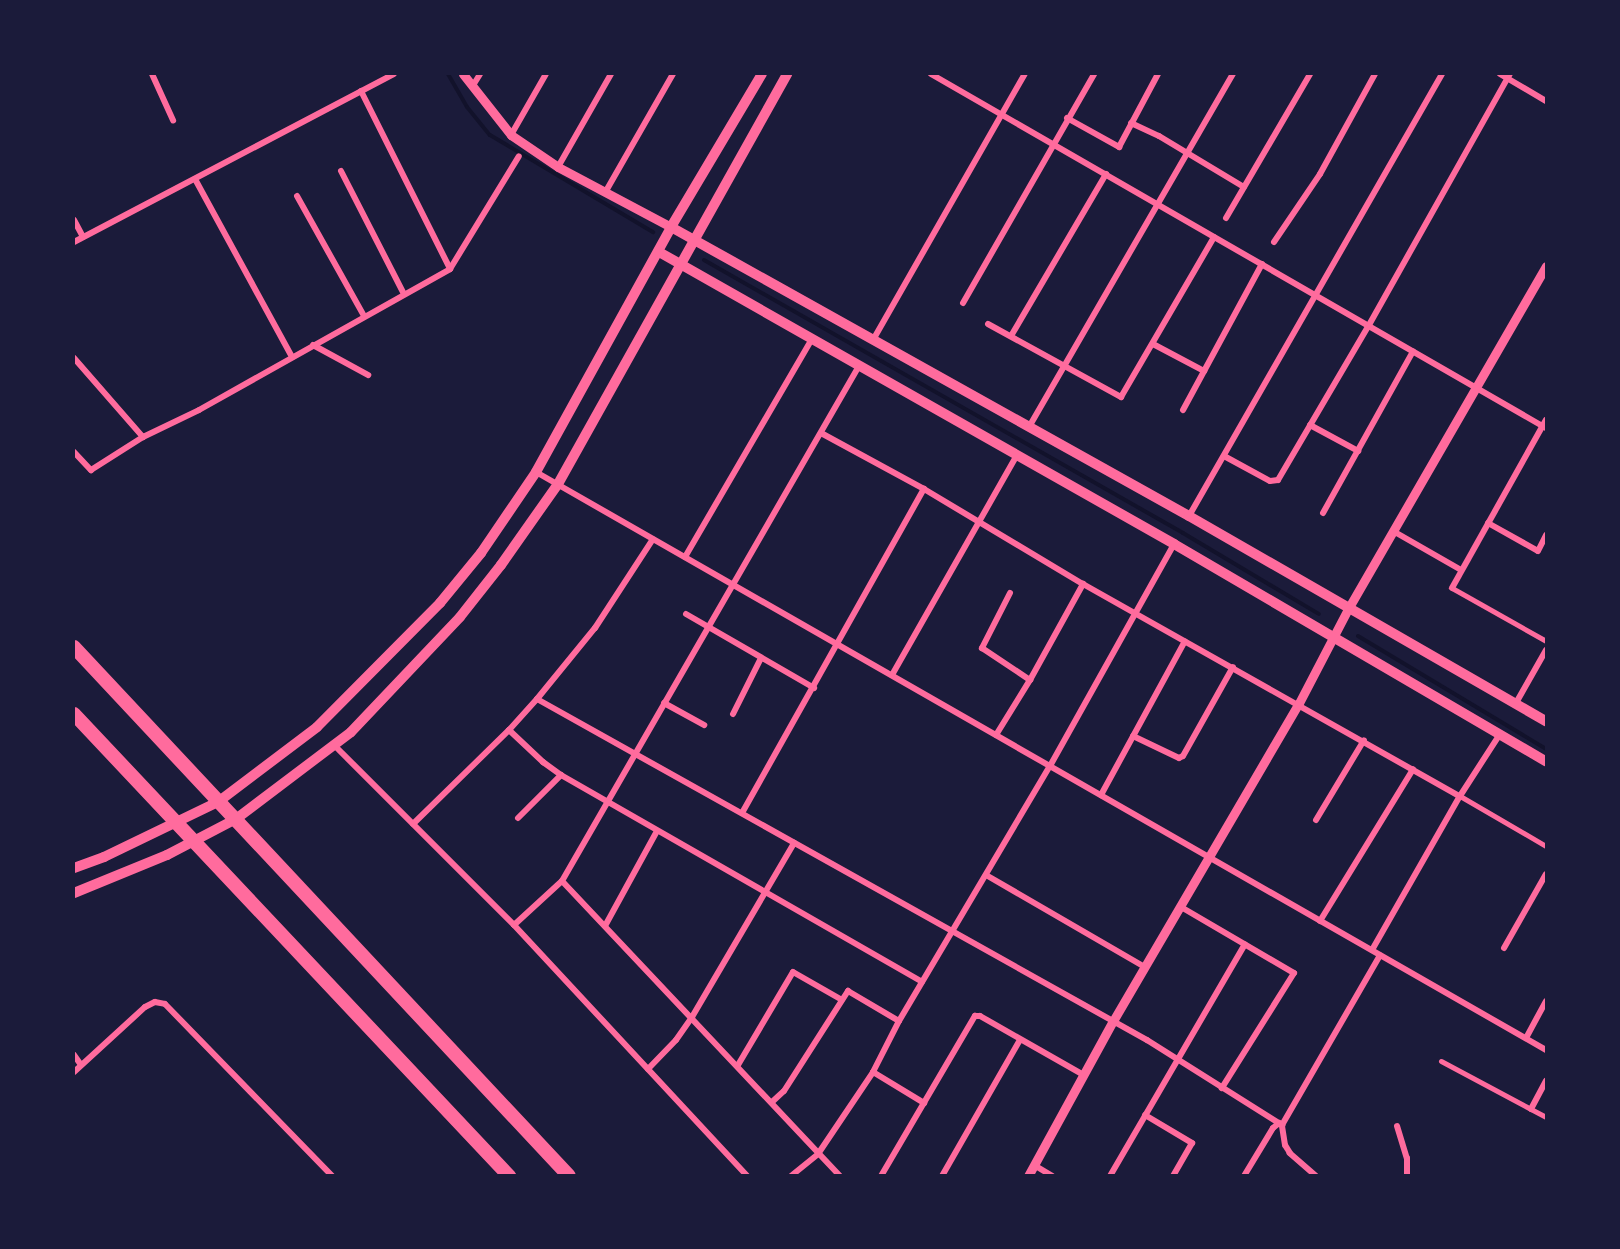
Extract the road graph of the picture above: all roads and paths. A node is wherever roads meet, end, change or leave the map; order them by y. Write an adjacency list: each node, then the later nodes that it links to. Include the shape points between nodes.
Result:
1 (152, 74): 25 (street)
2 (394, 74): 21 (street)
3 (463, 74): 20 (street)
4 (480, 74): 20 (street)
5 (546, 74): 27 (street)
6 (610, 74): 31 (street)
7 (673, 74): 36 (street)
8 (762, 74): 41 (main road)
9 (788, 74): 44 (main road)
10 (931, 74): 23 (street)
11 (1025, 74): 23 (street)
12 (1094, 74): 24 (street)
13 (1158, 74): 26 (street)
14 (1233, 74): 29 (street)
15 (1310, 74): 35 (street)
16 (1375, 74): 46 (street, via 1320,174)
17 (1442, 74): 53 (street)
18 (1500, 74): 19 (street)
19 (1509, 76): 22 (street); 57 (street)
20 (472, 87): 27 (street)
21 (361, 91): 34 (street); 51 (street)
22 (1546, 101)
23 (1003, 115): 28 (street); 60 (street)
24 (1067, 118): 26 (street, via 1119,147); 28 (street)
25 (173, 120)
26 (1131, 123): 29 (street)
27 (511, 135): 31 (street)
28 (1054, 144): 33 (street); 54 (street)
29 (1187, 154): 35 (street); 38 (street)
30 (519, 156): 51 (street)
31 (558, 167): 36 (street)
32 (342, 171): 52 (street)
33 (1106, 174): 38 (street); 58 (street)
34 (195, 179): 42 (street); 64 (street)
35 (1244, 187): 39 (street)
36 (606, 191): 41 (street)
37 (297, 196): 55 (street)
38 (1159, 205): 43 (street); 67 (street)
39 (1226, 218)
40 (74, 220): 42 (street)
41 (671, 227): 44 (main road); 47 (main road)
42 (83, 237): 45 (street)
43 (1214, 237): 48 (street); 61 (street)
44 (695, 239): 49 (main road); 60 (main road)
45 (74, 242)
46 (1274, 242)
47 (659, 252): 49 (main road); 81 (main road)
48 (1262, 264): 53 (street); 68 (street)
49 (681, 266): 59 (main road); 82 (main road)
50 (1546, 266): 70 (street)
51 (450, 269): 52 (street)
52 (404, 294): 55 (street)
53 (1316, 295): 57 (street); 80 (street)
54 (963, 303)
55 (364, 316): 62 (street)
56 (988, 324): 58 (street)
57 (1369, 325): 63 (street); 73 (street)
58 (1011, 336): 67 (street)
59 (812, 339): 66 (main road); 92 (street)
60 (873, 340): 74 (main road)
61 (1153, 344): 67 (street, via 1122,397); 68 (street)
62 (313, 345): 64 (street); 69 (street)
63 (1413, 351): 70 (street); 77 (street)
64 (292, 357): 76 (street)
65 (74, 358): 76 (street)
66 (859, 366): 75 (street); 79 (main road)
67 (1064, 367): 74 (street)
68 (1204, 371): 71 (street)
69 (368, 375)
70 (1476, 387): 72 (street); 88 (street)
71 (1183, 410)
72 (1545, 424): 87 (street)
73 (1310, 425): 77 (street); 80 (street, via 1275,482)
74 (1029, 427): 85 (main road)
75 (821, 433): 83 (street); 95 (street)
76 (143, 437): 78 (street, via 91,470)
77 (1358, 451): 84 (street)
78 (74, 452)
79 (1017, 455): 86 (street); 91 (main road)
80 (1224, 456): 85 (street)
81 (536, 472): 82 (street); 134 (main road, via 481,553 440,603 317,727)
82 (558, 484): 90 (street); 126 (main road, via 460,617)
83 (924, 489): 86 (street); 105 (street)
84 (1323, 513)
85 (1189, 516): 98 (main road)
86 (978, 521): 94 (street); 110 (street)
87 (1488, 523): 89 (street, via 1538,551); 93 (street)
88 (1393, 531): 93 (street); 98 (street)
89 (1546, 535)
90 (653, 538): 92 (street); 113 (street, via 595,628)
91 (1174, 544): 100 (street); 102 (main road)
92 (685, 557): 95 (street)
93 (1461, 570): 96 (street)
94 (1083, 584): 100 (street); 111 (street)
95 (734, 585): 101 (street); 105 (street)
96 (1452, 588): 104 (street)
97 (1010, 593): 111 (street, via 982,648)
98 (1348, 609): 102 (street); 116 (main road)
99 (686, 614): 101 (street)
100 (1136, 614): 103 (street); 129 (street)
101 (708, 627): 108 (street); 114 (street)
102 (1334, 637): 115 (street); 122 (main road)
103 (1185, 641): 109 (street); 124 (street)
104 (1546, 641)
105 (838, 645): 110 (street); 112 (street)
106 (74, 647): 134 (highway)
107 (1546, 650): 116 (street)
108 (761, 658): 112 (street); 118 (street)
109 (1233, 667): 115 (street); 124 (street, via 1183,756 1179,758)
110 (892, 675): 123 (street)
111 (1030, 680): 123 (street)
112 (814, 688): 136 (street)
113 (537, 699): 121 (street); 127 (street)
114 (664, 703): 120 (street); 127 (street)
115 (1299, 703): 125 (street); 146 (street)
116 (1516, 703): 119 (main road)
117 (74, 714): 140 (highway)
118 (733, 714)
119 (1546, 721)
120 (704, 725)
121 (509, 730): 131 (street); 141 (street)
122 (1500, 734): 128 (main road); 133 (street)
123 (996, 735): 129 (street)
124 (1133, 736): 132 (street)
125 (1364, 740): 130 (street); 139 (street)
126 (335, 746): 138 (main road); 141 (street)
127 (635, 753): 135 (street); 136 (street)
128 (1546, 761)
129 (1050, 766): 132 (street); 149 (street)
130 (1413, 769): 133 (street); 154 (street)
131 (561, 776): 135 (street); 137 (street)
132 (1101, 795): 146 (street)
133 (1460, 796): 145 (street); 160 (street)
134 (218, 802): 138 (highway); 140 (main road)
135 (607, 802): 142 (street); 150 (street)
136 (742, 813): 144 (street)
137 (518, 818)
138 (236, 819): 143 (main road); 194 (highway)
139 (1316, 820)
140 (176, 823): 143 (highway); 147 (main road)
141 (413, 824): 155 (street)
142 (657, 831): 152 (street); 156 (street)
143 (194, 842): 151 (main road); 193 (highway)
144 (794, 843): 152 (street); 157 (street)
145 (1546, 846)
146 (1210, 858): 153 (street); 154 (street)
147 (74, 868)
148 (1546, 874): 159 (street)
149 (986, 875): 157 (street); 162 (street)
150 (562, 881): 155 (street); 156 (street)
151 (74, 892)
152 (766, 892): 163 (street); 166 (street)
153 (1180, 907): 158 (street); 162 (street)
154 (1320, 921): 160 (street)
155 (513, 925): 177 (street)
156 (605, 926): 166 (street)
157 (952, 931): 163 (street); 168 (street)
158 (1245, 944): 173 (street); 182 (street, via 1294,973)
159 (1504, 948)
160 (1372, 950): 161 (street)
161 (1380, 955): 169 (street); 188 (street)
162 (1145, 967): 168 (street)
163 (922, 982): 167 (street)
164 (842, 1000): 167 (street, via 848,991); 176 (street, via 793,972); 183 (street, via 784,1091)
165 (1546, 1001): 169 (street)
166 (692, 1017): 176 (street); 177 (street)
167 (899, 1021): 179 (street)
168 (1113, 1021): 173 (street); 180 (street)
169 (1526, 1038): 171 (street)
170 (1020, 1040): 180 (street); 184 (street, via 975,1016); 199 (street)
171 (1546, 1050)
172 (74, 1055): 175 (street)
173 (1176, 1060): 182 (street); 186 (street)
174 (1441, 1061): 185 (street)
175 (81, 1065): 178 (street); 192 (street, via 146,1007 155,1002 165,1004)
176 (738, 1065): 183 (street)
177 (648, 1069): 195 (street)
178 (74, 1072)
179 (873, 1072): 184 (street); 190 (street)
180 (1084, 1075): 191 (street)
181 (1546, 1082): 185 (street)
182 (1222, 1088): 188 (street)
183 (772, 1102): 190 (street)
184 (924, 1102): 198 (street)
185 (1531, 1109): 187 (street)
186 (1145, 1115): 202 (street); 203 (street, via 1192,1143)
187 (1546, 1118)
188 (1280, 1124): 204 (street, via 1273,1128); 205 (street, via 1290,1153)
189 (1397, 1126): 206 (street, via 1407,1158)
190 (818, 1154): 196 (street); 197 (street)
191 (1034, 1165): 200 (street); 201 (street)
192 (332, 1176)
193 (509, 1176)
194 (569, 1176)
195 (747, 1176)
196 (791, 1176)
197 (840, 1176)
198 (881, 1176)
199 (942, 1176)
200 (1028, 1176)
201 (1052, 1176)
202 (1110, 1176)
203 (1173, 1176)
204 (1244, 1176)
205 (1316, 1176)
206 (1407, 1176)

